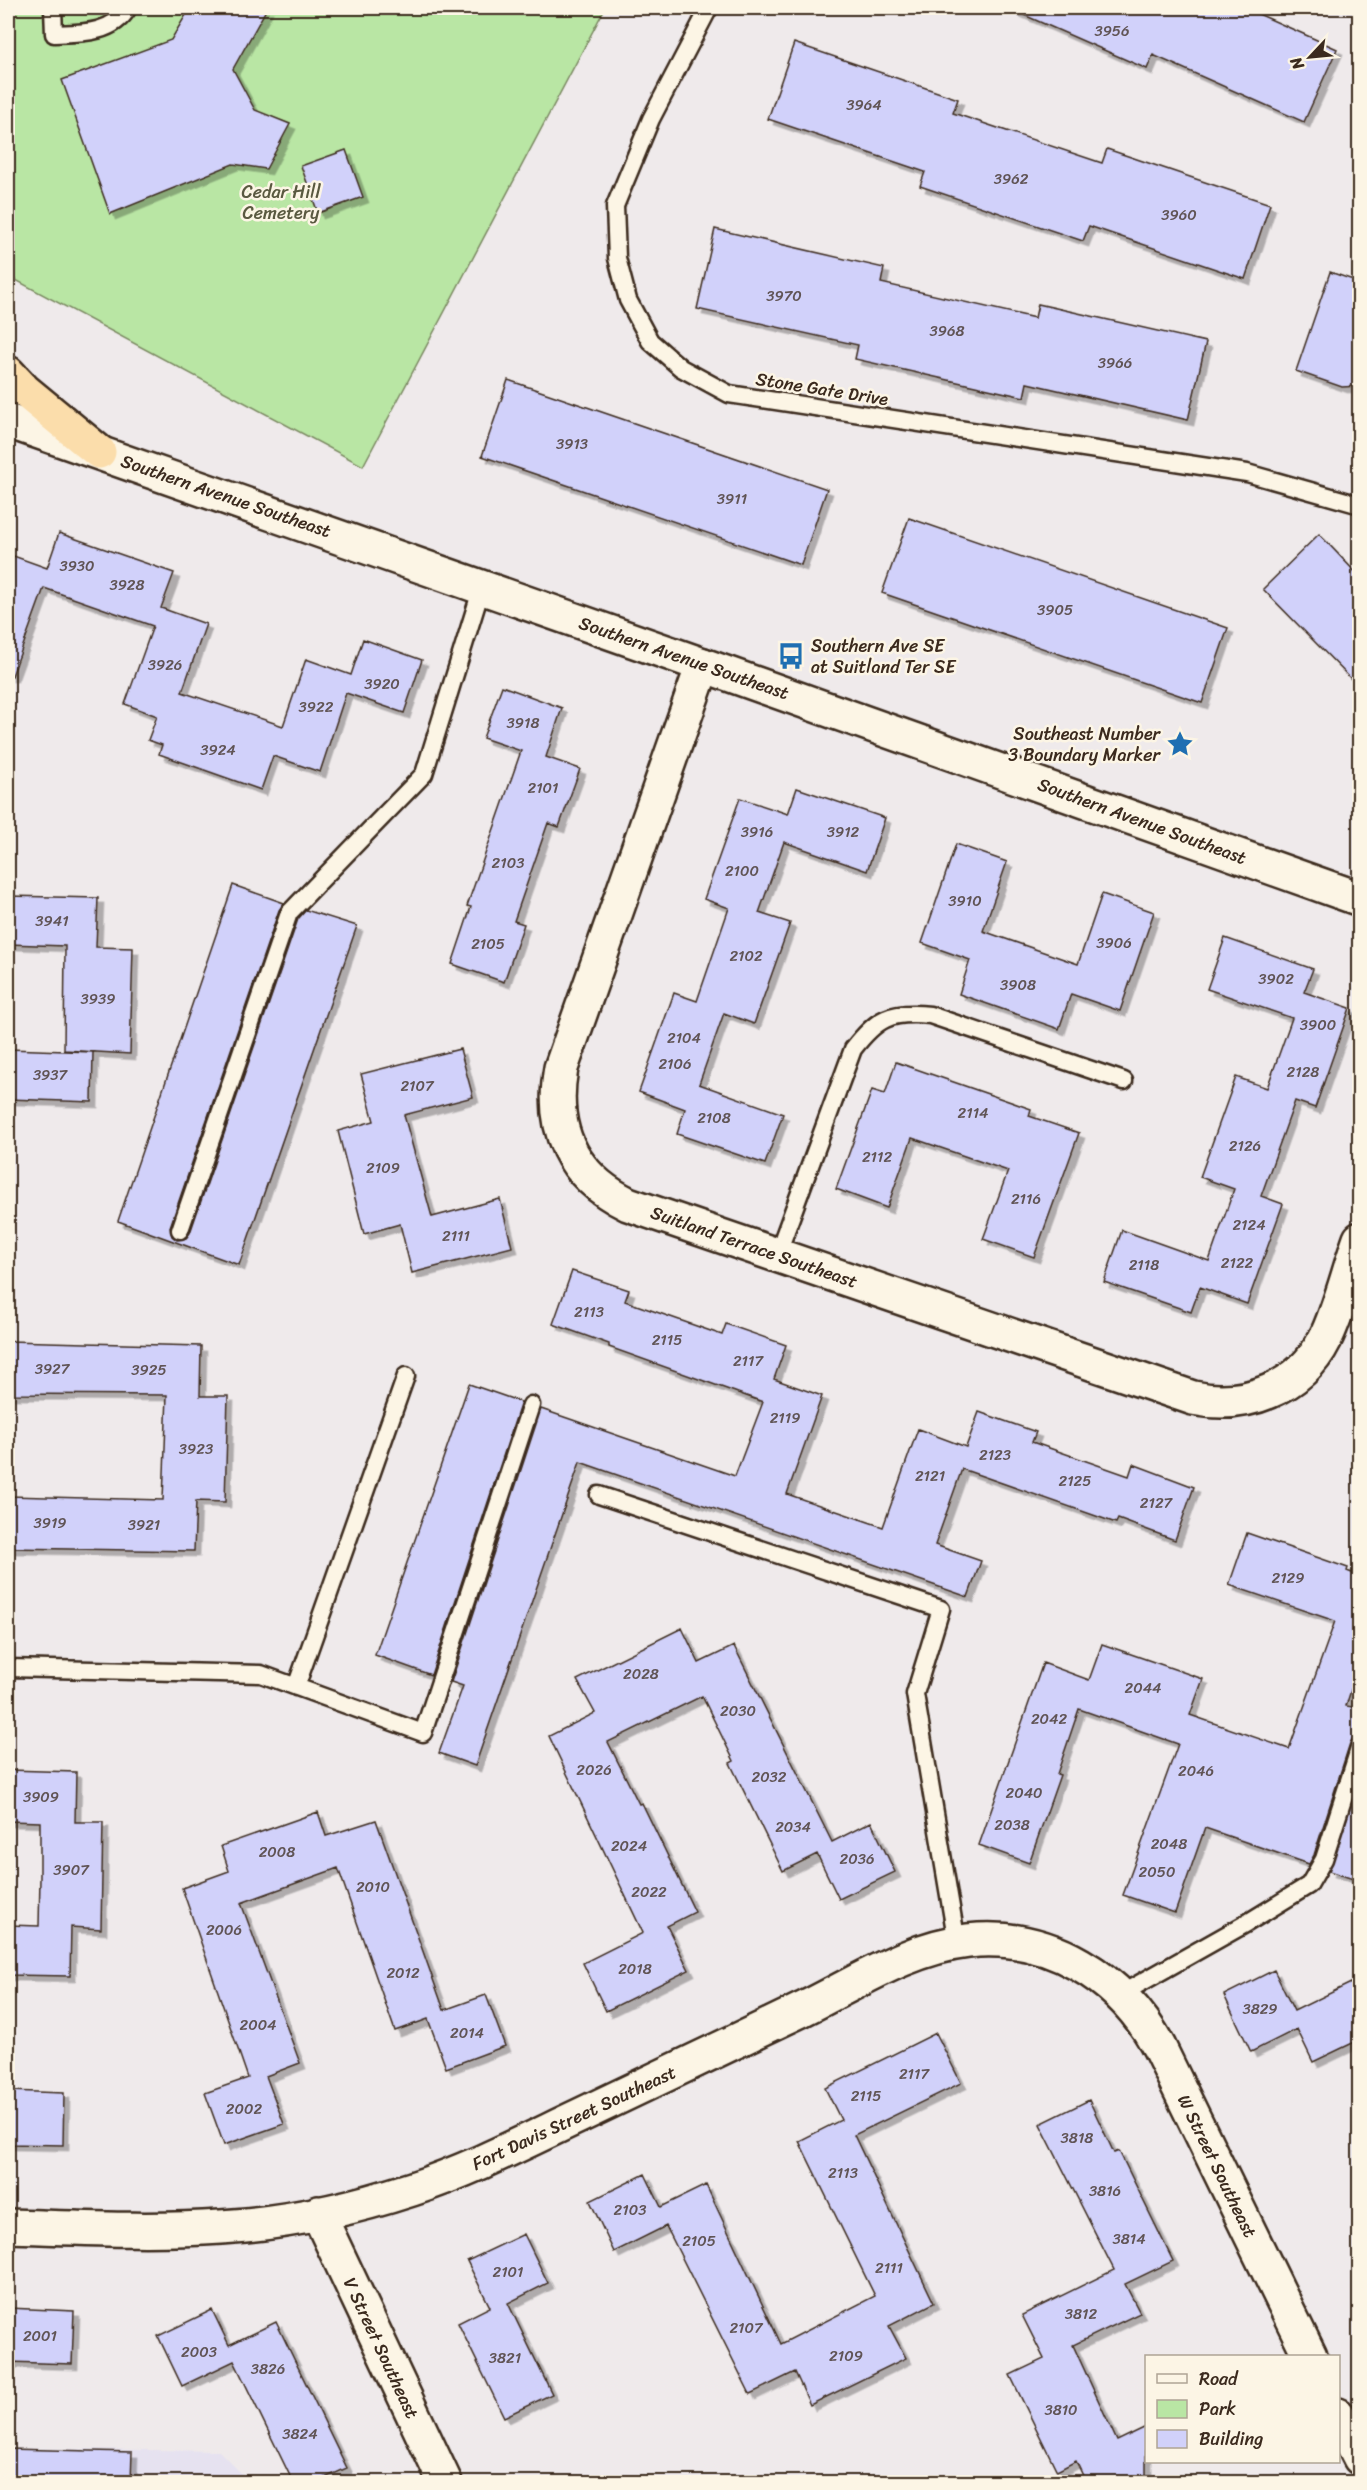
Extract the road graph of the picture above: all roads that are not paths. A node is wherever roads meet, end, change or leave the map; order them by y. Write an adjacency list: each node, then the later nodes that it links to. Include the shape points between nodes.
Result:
1 (53, 8): 2 (lane, via 54,34 94,32 122,17)
2 (128, 8)
3 (709, 8): 7 (lane, Stone Gate Drive, via 651,119 615,206 617,258 628,300 650,341 681,368 729,394 1247,473)
4 (8, 374): 6 (highway)
5 (8, 421): 6 (street, Southern Avenue Southeast)
6 (99, 452): 8 (street, Southern Avenue Southeast)
7 (1359, 505)
8 (482, 587): 9 (street, Southern Avenue Southeast); 12 (lane, via 424,774 289,913)
9 (704, 665): 10 (street, Southern Avenue Southeast); 14 (street, Suitland Terrace Southeast, via 561,1068 558,1111 570,1152 603,1190 628,1204)
10 (1359, 899)
11 (1124, 1082): 14 (lane, via 930,1015 905,1012 886,1018 866,1032 853,1050)
12 (180, 1230)
13 (1359, 1239): 14 (street, Suitland Terrace Southeast, via 1325,1338 1307,1365 1270,1392 1224,1402 1193,1398)
14 (777, 1255)
15 (406, 1376): 19 (lane)
16 (531, 1405): 19 (lane, via 423,1733)
17 (599, 1495): 21 (lane, via 941,1609 915,1694)
18 (8, 1668): 19 (lane, via 261,1674)
19 (296, 1687)
20 (1359, 1746): 22 (lane, via 1324,1859 1309,1885 1247,1923)
21 (957, 1943): 22 (street, Fort Davis Street Southeast, via 996,1940 1036,1946 1082,1964); 23 (street, Fort Davis Street Southeast, via 907,1957 477,2165 396,2194)
22 (1115, 1989): 25 (street, W Street Southeast, via 1143,2019 1160,2047)
23 (318, 2213): 24 (street, Fort Davis Street Southeast, via 180,2229); 28 (street, V Street Southeast)
24 (8, 2226)
25 (1310, 2355)
26 (1340, 2419): 27 (street)
27 (1359, 2458)
28 (436, 2479)

